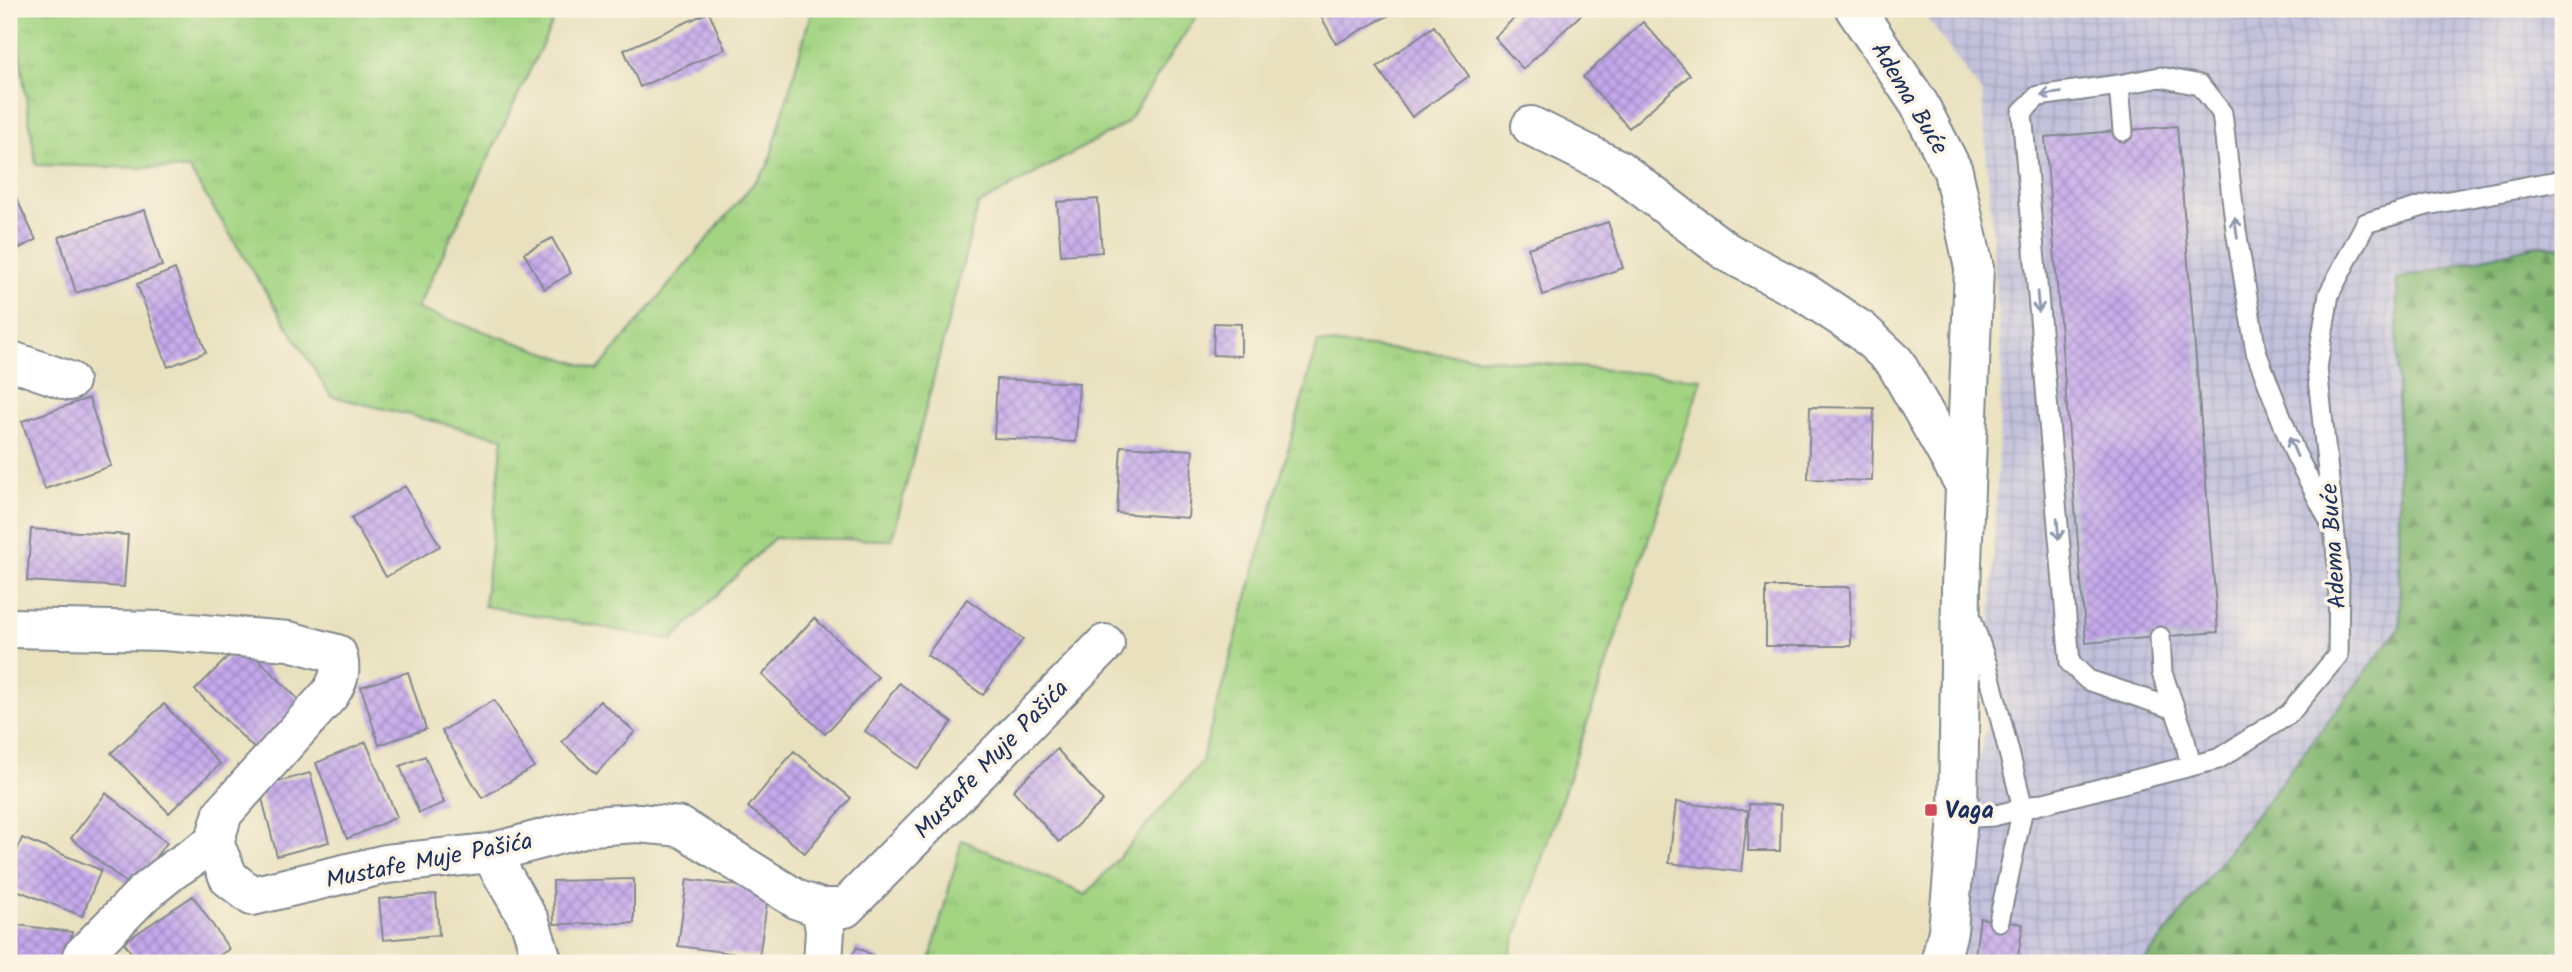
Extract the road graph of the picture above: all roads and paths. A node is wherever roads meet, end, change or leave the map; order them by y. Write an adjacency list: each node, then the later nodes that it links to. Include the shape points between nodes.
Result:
1 (1855, 9): 8 (street, Adema Buće, via 1919,104 1953,171 1974,268)
2 (2119, 85): 4 (lane); 9 (lane, one-way to 2, via 2294,451 2256,352 2222,113 2200,85 2160,77); 14 (lane, one-way to 14, via 2038,96 2022,111 2070,663 2088,680)
3 (1531, 126): 8 (street, via 1618,169 1727,253 1805,293 1862,331 1895,362)
4 (2123, 131)
5 (2563, 180): 9 (lane, Adema Buće, via 2427,205 2366,223 2329,294 2317,368)
6 (9, 360): 7 (street)
7 (69, 381)
8 (1965, 485): 10 (street, Adema Buće)
9 (2334, 530): 15 (lane, Adema Buće, via 2339,575 2338,654 2289,715 2218,759)
10 (1961, 587): 16 (lane, via 1987,665); 17 (street, Adema Buće)
11 (9, 628): 18 (street, via 164,631 289,641 337,654 339,680 330,694 223,813)
12 (2160, 637): 14 (lane, via 2162,673)
13 (1105, 644): 20 (street, Mustafe Muje Pašića, via 845,908)
14 (2175, 709): 15 (lane)
15 (2191, 766): 16 (lane, Adema Buće)
16 (2023, 808): 17 (lane, Adema Buće); 21 (lane)
17 (1958, 818): 25 (street, Adema Buće, via 1948,931)
18 (214, 843): 19 (street, Mustafe Muje Pašića, via 229,878 252,896 386,864); 22 (street, via 143,894)
19 (490, 853): 20 (street, Mustafe Muje Pašića, via 591,826 638,823 681,827 798,900); 23 (street, via 530,922)
20 (821, 908): 24 (street)
21 (1999, 921)
22 (82, 956)
23 (543, 963)
24 (823, 963)
25 (1940, 963)

